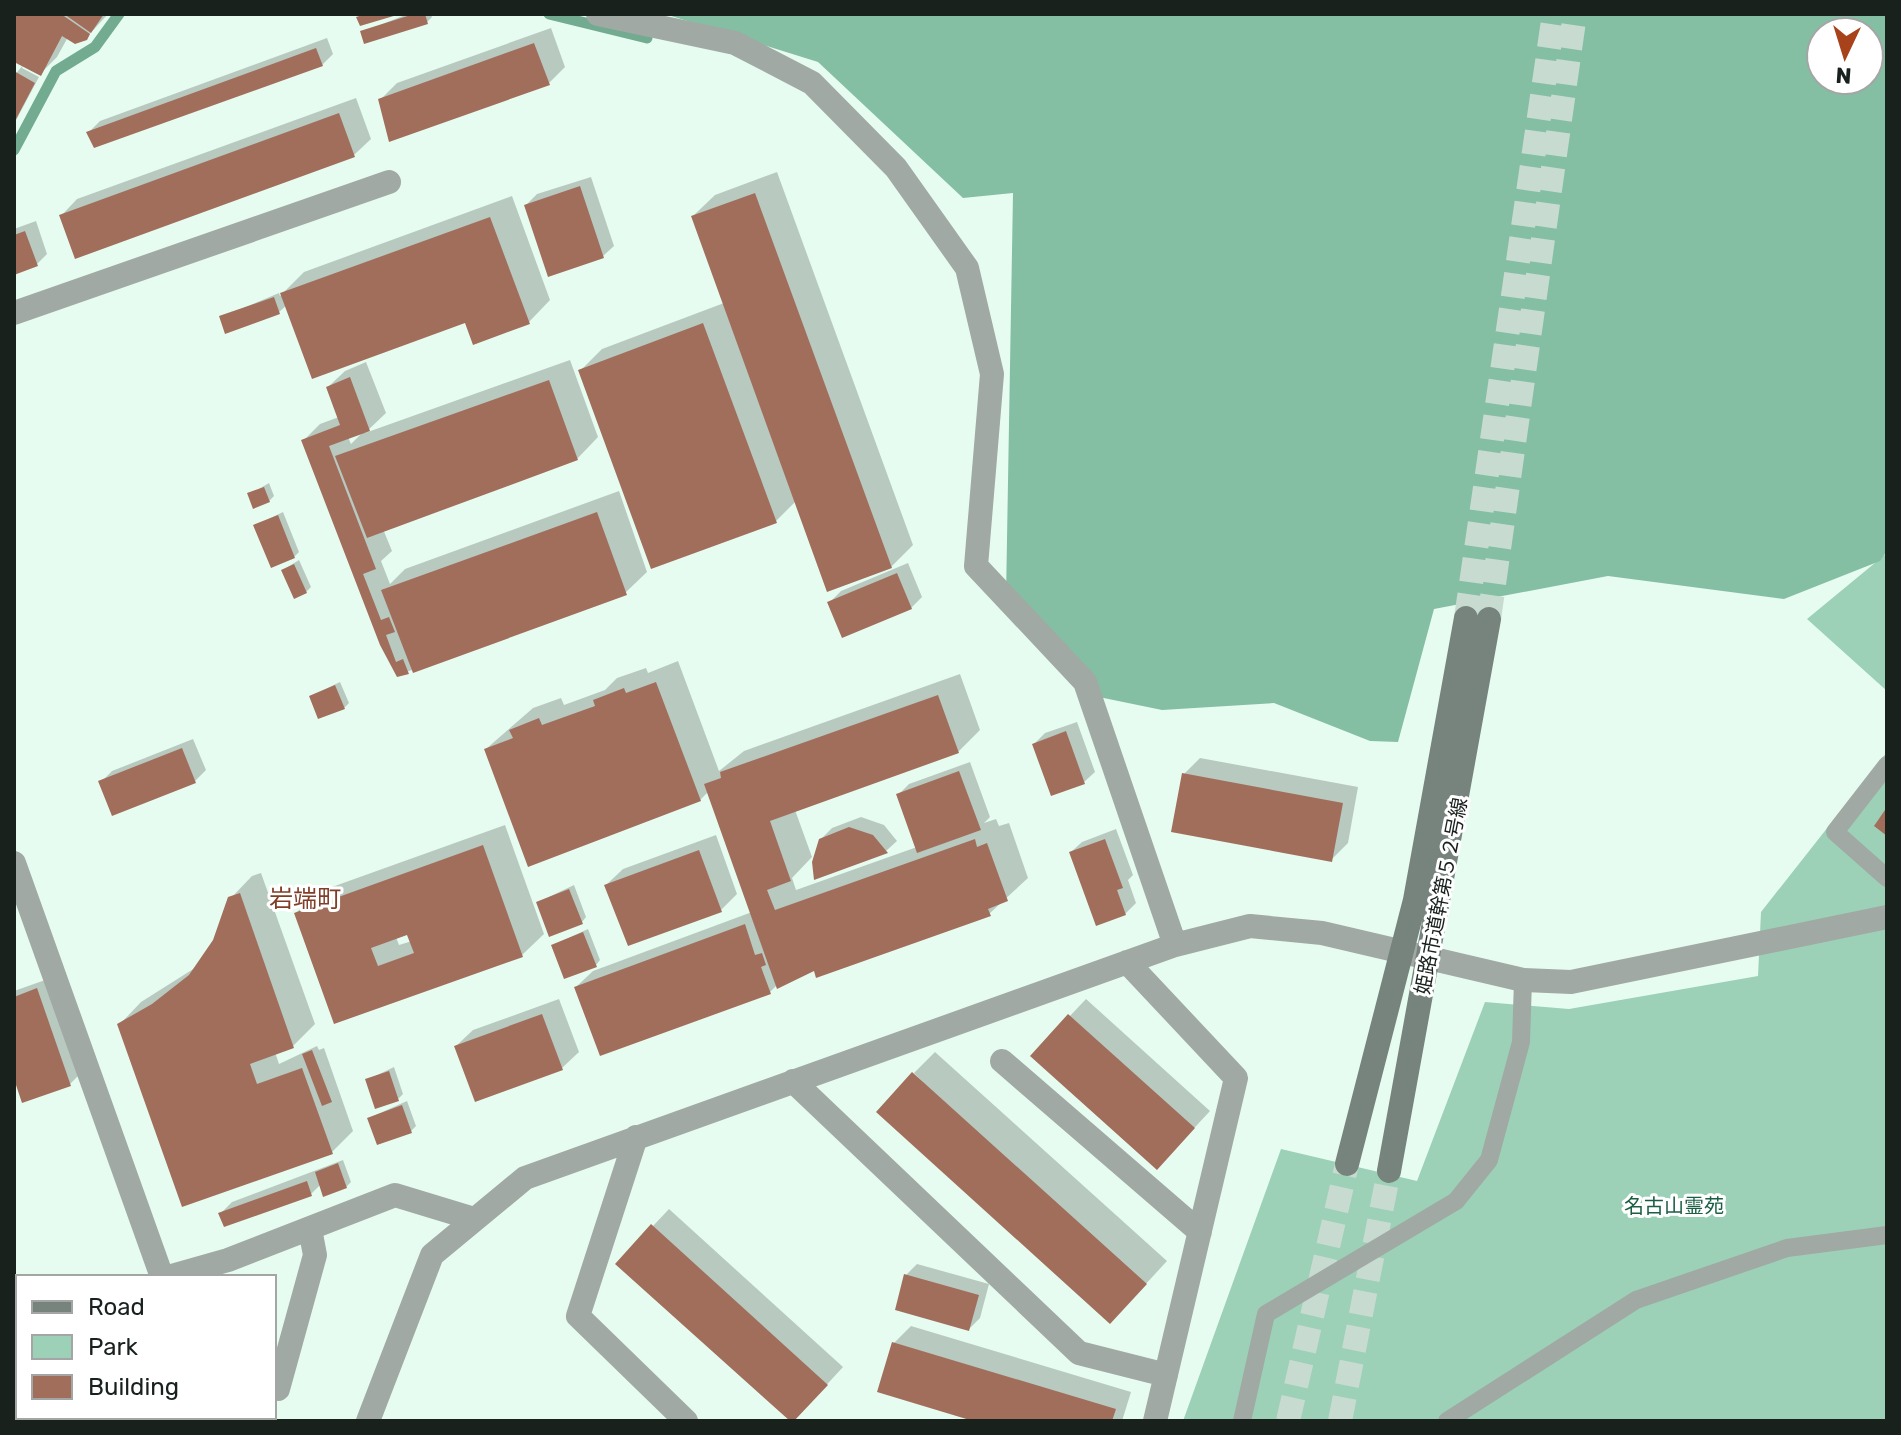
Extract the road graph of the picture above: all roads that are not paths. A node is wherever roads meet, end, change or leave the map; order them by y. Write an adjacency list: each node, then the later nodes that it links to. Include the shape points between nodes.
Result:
1 (598, 14): 8 (street, via 735,43 812,83 896,168 967,268 992,374 976,566 1085,682)
2 (389, 182): 3 (street)
3 (14, 313)
4 (1887, 765): 6 (lane, via 1835,832)
5 (14, 866): 21 (street)
6 (1887, 878)
7 (1887, 917): 10 (street, via 1571,982)
8 (1175, 945): 9 (street); 10 (street, via 1250,926 1322,933)
9 (1127, 962): 12 (street); 18 (street, via 1236,1078)
10 (1523, 980): 28 (lane, via 1521,1042 1489,1160 1456,1201 1266,1314)
11 (1002, 1061): 18 (street)
12 (793, 1081): 13 (street); 23 (street, via 1079,1353)
13 (636, 1137): 16 (street, via 525,1178); 26 (street, via 578,1316)
14 (1347, 1164): 15 (street, 姫路市道幹第５２号線, via 1415,900 1478,618)
15 (1389, 1171)
16 (474, 1219): 17 (street, via 395,1195); 25 (street, via 432,1255)
17 (310, 1229): 20 (street); 24 (street, via 315,1255)
18 (1200, 1232): 23 (street)
19 (1887, 1235): 29 (lane, via 1787,1248 1636,1300)
20 (226, 1268): 22 (street)
21 (164, 1275)
22 (179, 1275)
23 (1166, 1375): 27 (street)
24 (278, 1389)
25 (368, 1421)
26 (686, 1421)
27 (1155, 1421)
28 (1242, 1421)
29 (1447, 1421)

